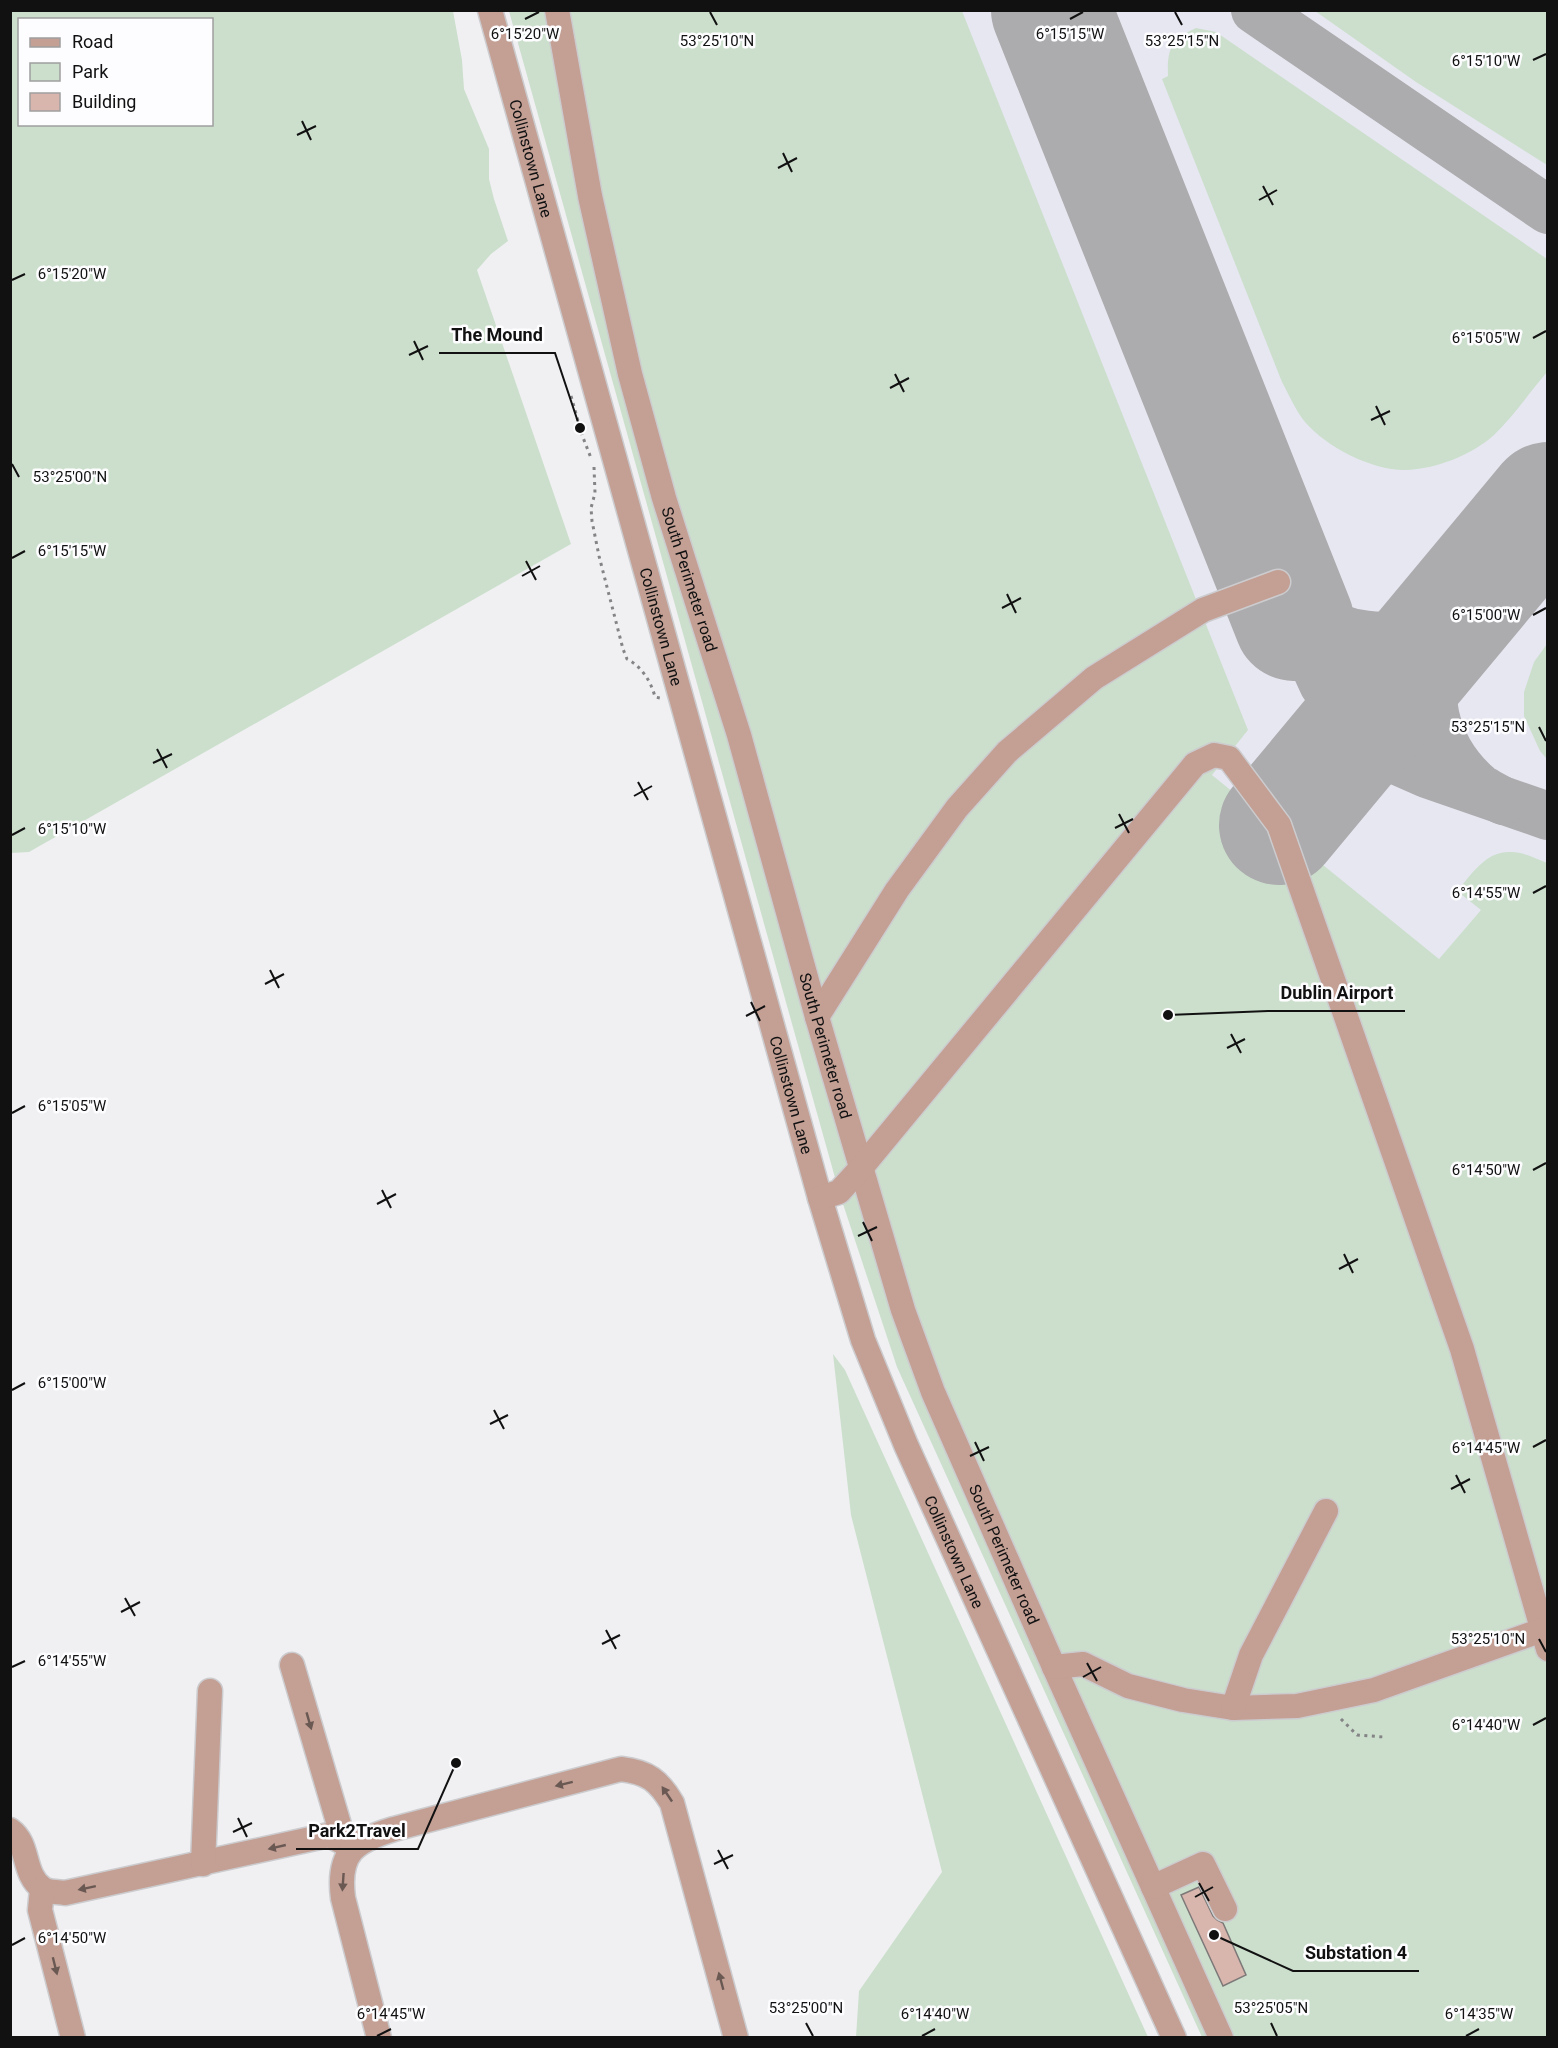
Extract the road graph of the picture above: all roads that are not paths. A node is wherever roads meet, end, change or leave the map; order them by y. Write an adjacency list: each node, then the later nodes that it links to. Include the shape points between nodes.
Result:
1 (490, 10): 6 (street, Collinstown Lane)
2 (557, 10): 4 (street, South Perimeter road, via 590,196 630,374 664,498 739,735)
3 (1278, 582): 4 (street, via 1203,610 1094,678 1007,752 957,808 897,890)
4 (817, 1017): 5 (street, South Perimeter road)
5 (861, 1168): 6 (street, via 839,1192); 8 (street, via 1195,764 1214,755 1229,758 1279,825 1461,1349); 10 (street, South Perimeter road, via 903,1310 933,1392)
6 (820, 1198): 22 (street, Collinstown Lane, via 863,1340 906,1445)
7 (1326, 1511): 12 (street, via 1251,1654)
8 (1546, 1636): 12 (street, via 1374,1690 1297,1706)
9 (292, 1665): 14 (street, one-way to 14, via 340,1828)
10 (1054, 1667): 12 (street, via 1083,1664 1128,1686); 16 (street, South Perimeter road)
11 (210, 1691): 15 (street)
12 (1233, 1708)
13 (10, 1830): 17 (street, via 17,1835 30,1873)
14 (353, 1848): 15 (street, one-way to 15, via 328,1835); 20 (street, one-way to 20, via 343,1874 342,1898); 21 (street, one-way to 14, via 675,1809 664,1790 642,1774 621,1769 394,1829)
15 (203, 1863): 17 (street, one-way to 17, via 65,1893)
16 (1153, 1887): 18 (street, via 1203,1864); 23 (street, South Perimeter road)
17 (42, 1889): 19 (street, one-way to 19, via 40,1910)
18 (1225, 1909)
19 (73, 2037)
20 (379, 2037)
21 (736, 2037)
22 (1174, 2037)
23 (1221, 2037)

